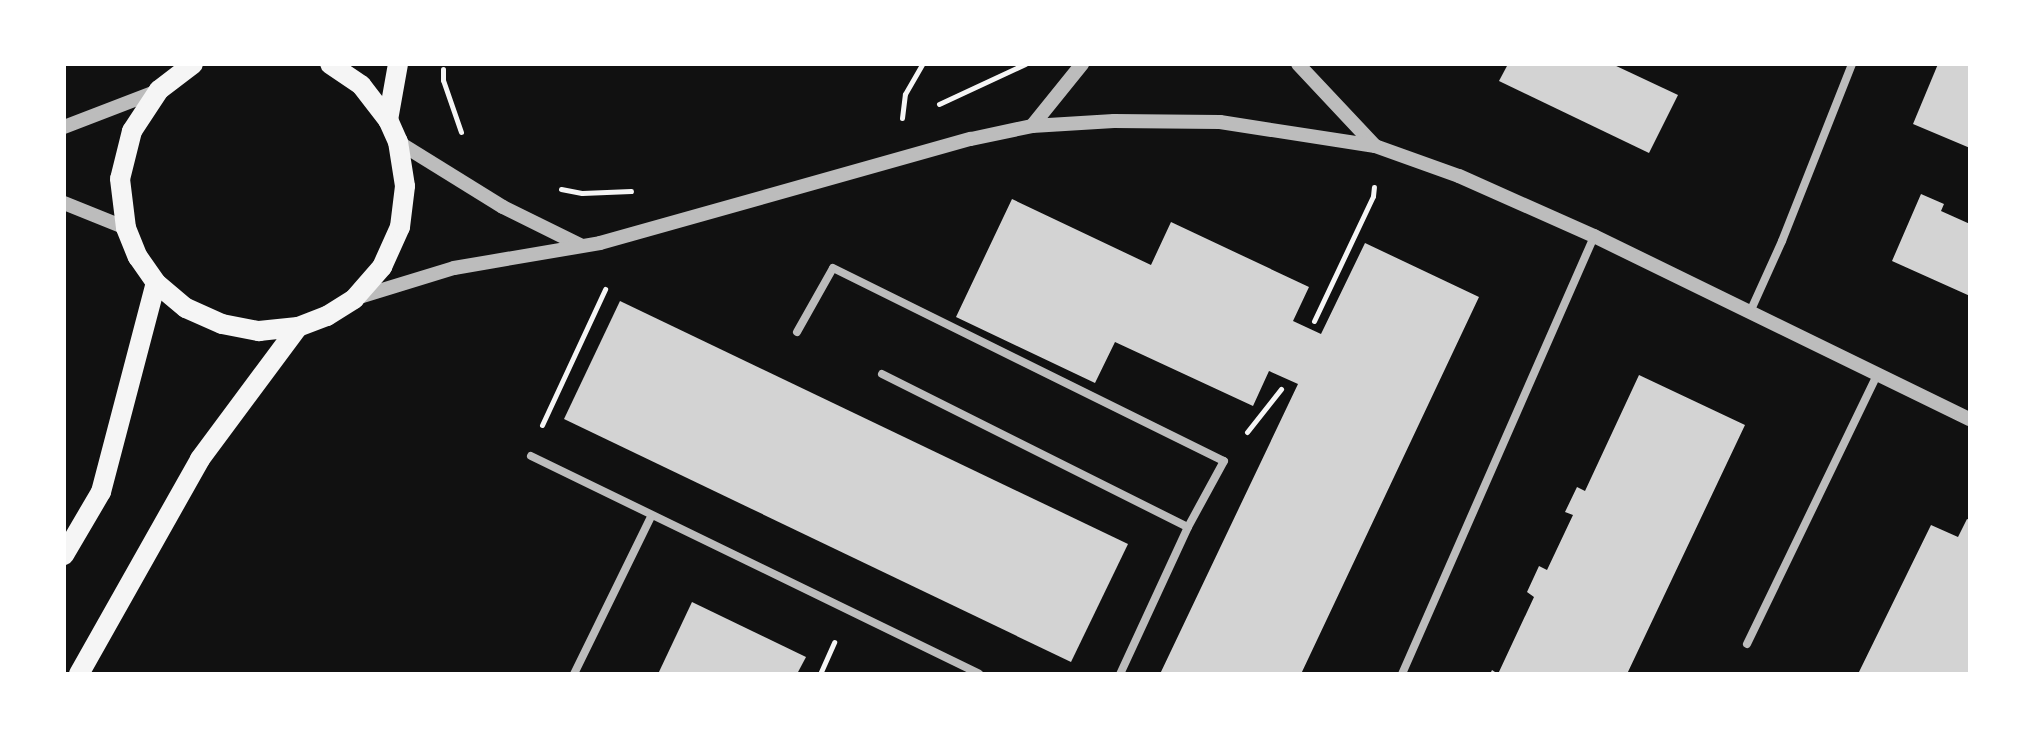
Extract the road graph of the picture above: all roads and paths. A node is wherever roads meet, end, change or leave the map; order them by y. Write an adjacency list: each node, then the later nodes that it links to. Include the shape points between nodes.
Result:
1 (193, 64): 10 (main road)
2 (330, 64): 14 (main road, via 361,85)
3 (398, 64): 14 (main road)
4 (443, 64): 18 (path, via 451,105)
5 (922, 64): 13 (path, via 905,94)
6 (1025, 64): 11 (path)
7 (1082, 64): 16 (street)
8 (1298, 64): 20 (street)
9 (1852, 64): 30 (street)
10 (159, 90): 17 (street); 24 (main road, via 132,131 120,179)
11 (933, 106)
12 (911, 115): 13 (path)
13 (902, 118): 15 (path)
14 (388, 120): 19 (main road)
15 (889, 123)
16 (1032, 126): 20 (street, via 1220,122); 26 (street)
17 (64, 127)
18 (469, 139)
19 (398, 142): 26 (street, via 503,207); 29 (main road, via 405,186 400,227 382,267)
20 (1375, 146): 25 (street, via 1459,176); 31 (path, via 1373,196)
21 (555, 188): 22 (path)
22 (633, 191)
23 (64, 203): 24 (street)
24 (126, 228): 27 (main road)
25 (1594, 236): 30 (street); 49 (street)
26 (580, 245): 29 (street, via 454,268)
27 (156, 283): 32 (main road, via 186,308 222,324 259,331); 43 (main road, via 101,492)
28 (605, 289): 37 (path)
29 (354, 299): 32 (main road)
30 (1750, 312): 35 (street)
31 (1314, 321)
32 (298, 327): 45 (main road, via 200,459)
33 (797, 332): 40 (street, via 833,268)
34 (882, 374): 42 (street)
35 (1877, 375): 38 (street); 44 (street)
36 (1281, 389): 40 (path)
37 (554, 396)
38 (1970, 419)
39 (531, 456): 41 (street)
40 (1224, 461): 42 (street)
41 (651, 517): 46 (street); 47 (street)
42 (1188, 527): 48 (street)
43 (64, 555)
44 (1747, 644)
45 (79, 674)
46 (574, 674)
47 (979, 674)
48 (1120, 674)
49 (1402, 674)

